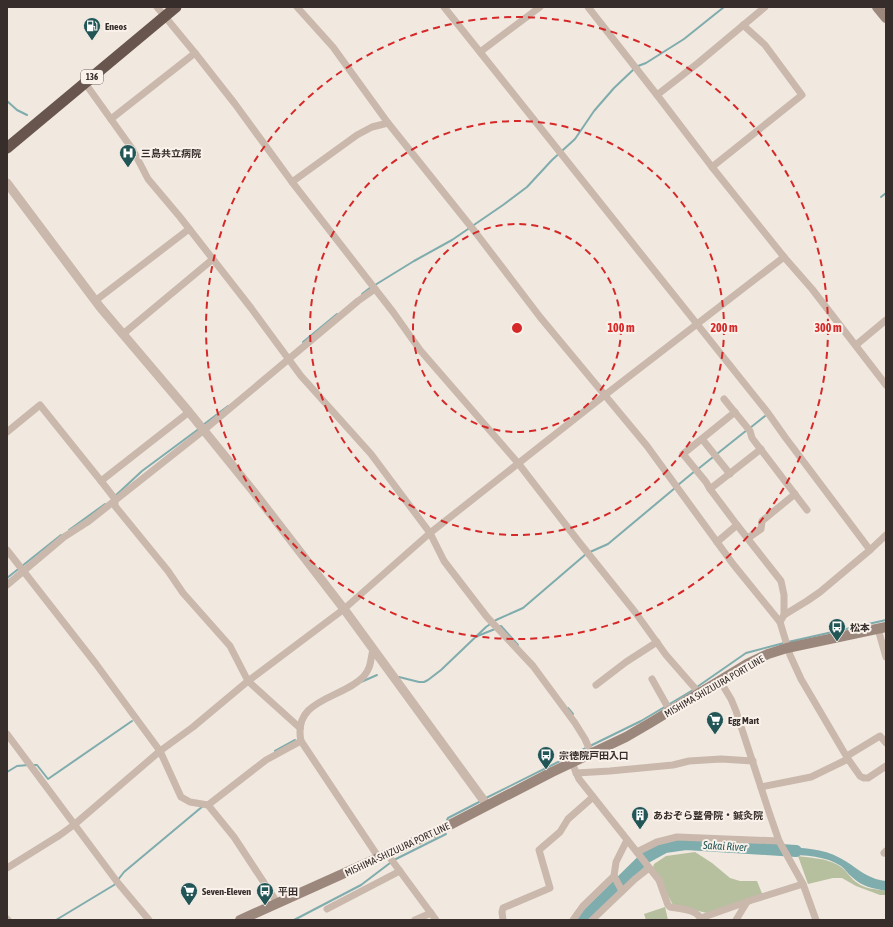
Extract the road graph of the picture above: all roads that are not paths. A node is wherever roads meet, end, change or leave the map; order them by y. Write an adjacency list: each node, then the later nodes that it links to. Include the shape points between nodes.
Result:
1 (176, 7): 8 (highway, 136)
2 (297, 7): 16 (street, via 333,47)
3 (444, 7): 11 (street)
4 (540, 7): 11 (street)
5 (588, 7): 14 (street)
6 (765, 7): 10 (street)
7 (877, 7): 9 (main road)
8 (162, 11): 12 (street); 13 (highway, 136); 17 (highway, 136)
9 (886, 18)
10 (743, 25): 14 (street); 19 (street, via 765,45 802,95)
11 (480, 52): 28 (street)
12 (195, 53): 15 (street); 20 (street)
13 (85, 83): 15 (street); 18 (highway, 136)
14 (657, 95): 19 (street)
15 (111, 120): 22 (street, via 136,155 148,179)
16 (388, 123): 20 (street, via 357,134); 34 (street, via 540,317)
17 (7, 139)
18 (7, 148)
19 (712, 167): 23 (street)
20 (292, 182): 25 (street)
21 (7, 183): 26 (street)
22 (189, 229): 24 (street); 26 (street)
23 (784, 257): 28 (street); 30 (street)
24 (213, 259): 29 (street); 31 (street)
25 (375, 289): 31 (street); 42 (street, via 420,350)
26 (95, 301): 29 (street)
27 (886, 320): 30 (street)
28 (697, 325): 34 (street); 55 (street, via 768,413)
29 (123, 334): 36 (street)
30 (856, 345): 32 (street)
31 (288, 359): 38 (street); 50 (street, via 371,454)
32 (883, 376): 33 (street)
33 (886, 385)
34 (605, 395): 42 (street); 53 (street, via 647,446)
35 (724, 399): 37 (street)
36 (189, 412): 38 (street); 44 (street)
37 (735, 412): 40 (street); 41 (street)
38 (202, 428): 47 (street); 58 (street)
39 (7, 432): 44 (street, via 40,405)
40 (702, 439): 43 (street); 45 (street, via 683,454)
41 (761, 449): 43 (street); 46 (street)
42 (518, 463): 50 (street); 62 (street)
43 (730, 474): 45 (street)
44 (101, 481): 47 (street)
45 (710, 489): 49 (street)
46 (795, 494): 48 (street); 52 (street, via 762,521 761,529)
47 (115, 501): 56 (street); 67 (street, via 115,506 183,593 230,646)
48 (807, 510)
49 (737, 525): 52 (street); 53 (street)
50 (430, 533): 58 (street); 78 (street, via 444,561 487,617 533,666 575,723)
51 (886, 535): 55 (street)
52 (748, 538): 59 (street, via 781,581)
53 (717, 542): 60 (street)
54 (7, 550): 56 (street)
55 (870, 550): 59 (street, via 807,601)
56 (23, 571): 57 (street); 77 (street)
57 (7, 585)
58 (344, 609): 64 (street); 67 (street)
59 (784, 614): 60 (street)
60 (780, 622): 63 (street)
61 (882, 628): 63 (main road, MISHIMA SHIZUURA PORT LINE); 65 (street)
62 (658, 642): 69 (street); 70 (street)
63 (787, 648): 68 (main road, MISHIMA SHIZUURA PORT LINE, via 747,664); 79 (street, via 801,679)
64 (373, 650): 72 (street, via 370,666 364,676 314,706 303,718); 86 (street)
65 (886, 657)
66 (652, 679): 71 (street)
67 (248, 681): 72 (street); 77 (street)
68 (720, 681): 70 (main road, MISHIMA SHIZUURA PORT LINE); 80 (street, via 736,711)
69 (596, 685)
70 (700, 694): 71 (main road, MISHIMA SHIZUURA PORT LINE)
71 (670, 712): 78 (main road, MISHIMA SHIZUURA PORT LINE)
72 (300, 728): 75 (street)
73 (7, 734): 88 (street)
74 (883, 734): 76 (street); 79 (street)
75 (302, 742): 87 (street, via 266,760); 92 (street)
76 (886, 743)
77 (160, 751): 87 (street, via 181,797 190,802); 88 (street)
78 (591, 753): 81 (main road, MISHIMA SHIZUURA PORT LINE)
79 (847, 758): 82 (street, via 864,778 871,777); 84 (street, via 811,777)
80 (753, 761): 83 (street, via 689,761 674,765); 84 (street)
81 (572, 762): 83 (street); 86 (main road, MISHIMA SHIZUURA PORT LINE)
82 (886, 766)
83 (576, 773): 85 (street)
84 (761, 787): 90 (street)
85 (593, 797): 89 (street); 108 (street, via 539,850 550,888 503,908)
86 (484, 801): 92 (main road, MISHIMA-SHIZUURA PORT LINE, via 438,831)
87 (208, 805): 100 (street, via 234,837)
88 (75, 824): 94 (street); 104 (street)
89 (627, 840): 91 (street); 96 (street, via 616,862)
90 (780, 842): 91 (street, via 677,837 657,842); 97 (street)
91 (638, 854): 93 (street)
92 (384, 856): 95 (street); 100 (main road, MISHIMA-SHIZUURA PORT LINE)
93 (648, 867): 98 (street); 103 (street, via 661,883 670,907 695,913)
94 (7, 868)
95 (400, 871): 101 (street); 102 (street)
96 (614, 877): 98 (street); 109 (street)
97 (803, 884): 99 (street); 112 (street)
98 (621, 890): 110 (street)
99 (747, 902): 103 (street); 111 (street)
100 (278, 904): 105 (main road, MISHIMA-SHIZUURA PORT LINE)
101 (327, 909)
102 (430, 913): 106 (street); 107 (street)
103 (701, 919)
104 (149, 920)
105 (240, 920)
106 (415, 920)
107 (436, 920)
108 (503, 920)
109 (573, 920)
110 (592, 920)
111 (736, 920)
112 (816, 920)

